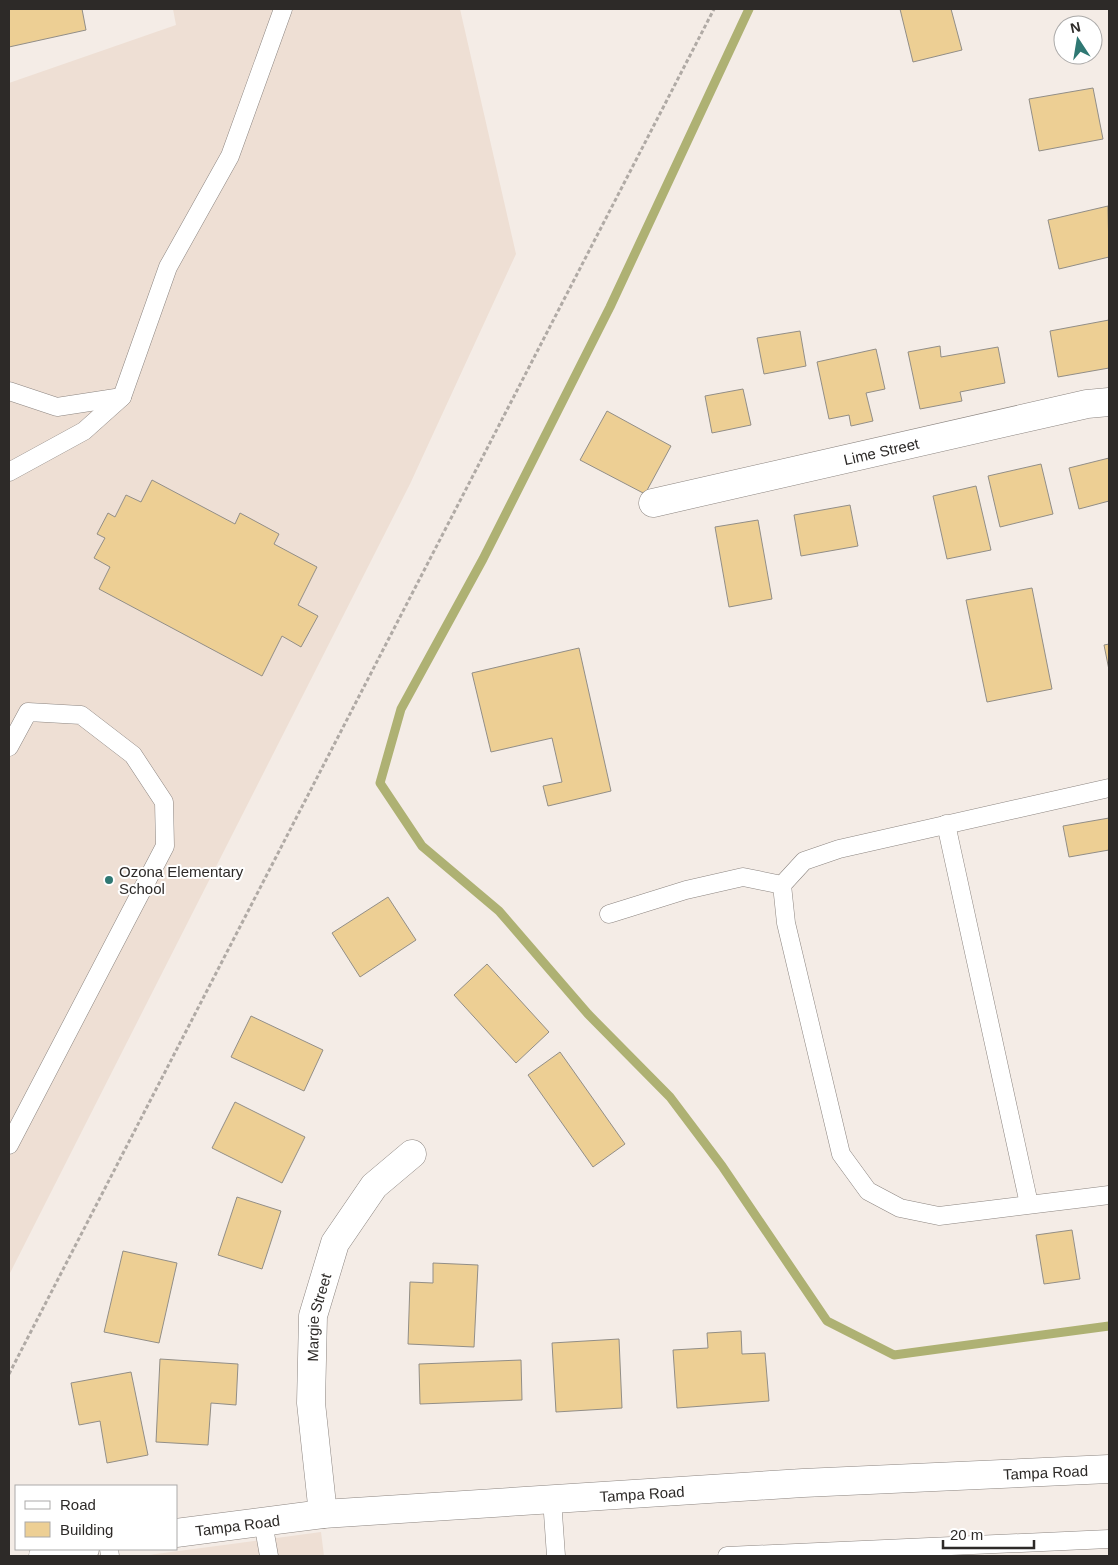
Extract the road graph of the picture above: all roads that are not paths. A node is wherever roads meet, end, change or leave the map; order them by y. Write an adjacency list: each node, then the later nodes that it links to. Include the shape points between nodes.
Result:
1 (283, 9): 3 (lane, via 230,156 168,267)
2 (9, 391): 3 (lane, via 57,408)
3 (122, 397): 5 (lane, via 84,431)
4 (1109, 402): 6 (street, Lime Street, via 1087,404)
5 (9, 472)
6 (653, 504)
7 (9, 747): 12 (lane, via 28,712 81,714 133,754 164,802 165,846)
8 (1109, 788): 9 (lane)
9 (946, 824): 10 (lane, via 839,849 804,861); 15 (lane)
10 (782, 885): 11 (lane, via 743,877 686,890); 15 (lane, via 786,923 841,1154 868,1191 900,1208 939,1216)
11 (609, 914)
12 (9, 1146)
13 (412, 1154): 18 (street, Margie Street, via 374,1186 336,1243 313,1316 311,1403)
14 (1109, 1195): 15 (lane)
15 (1029, 1204)
16 (1109, 1468): 17 (street, Tampa Road)
17 (552, 1499): 18 (street, Tampa Road); 25 (lane)
18 (323, 1514): 19 (street, Tampa Road)
19 (263, 1522): 20 (street, Tampa Road); 24 (lane)
20 (178, 1533)
21 (1109, 1539): 26 (lane)
22 (79, 1550): 23 (street)
23 (45, 1556)
24 (268, 1556)
25 (556, 1556)
26 (727, 1556)

